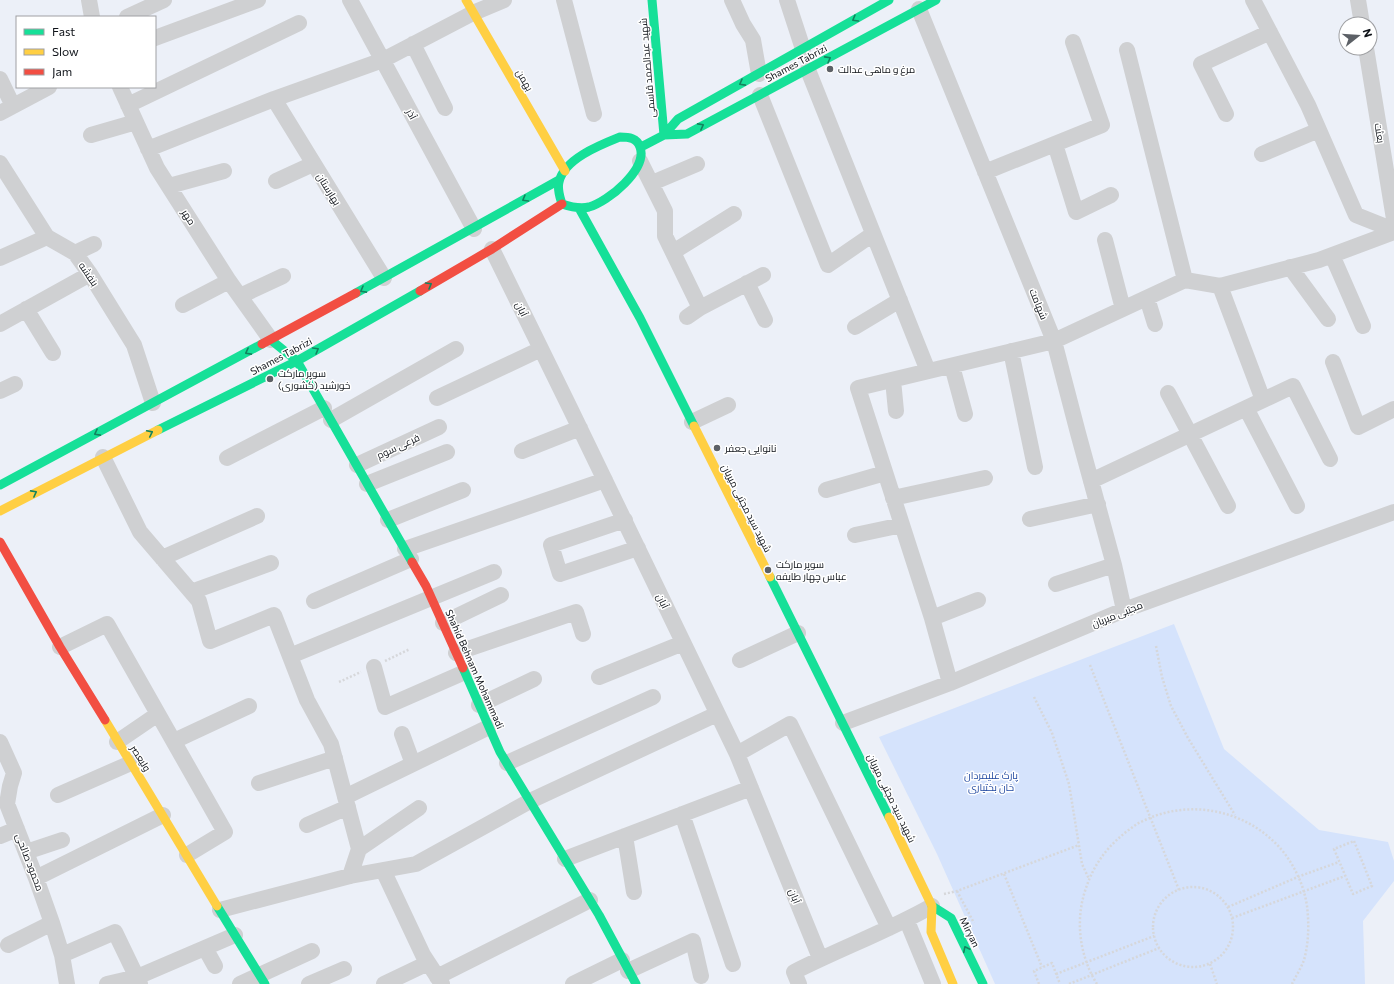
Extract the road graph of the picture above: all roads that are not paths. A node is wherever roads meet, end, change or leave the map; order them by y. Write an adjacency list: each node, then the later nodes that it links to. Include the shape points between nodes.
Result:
1 (89, 0): 16 (street)
2 (164, 0): 17 (street)
3 (258, 0): 21 (street)
4 (504, 0): 15 (street)
5 (564, 0): 38 (street)
6 (652, 0): 42 (street, شهید عبدالصمد قاسمی)
7 (732, 0): 29 (street, via 753,40)
8 (787, 0): 24 (street)
9 (889, 0): 24 (street, Shames Tabrizi, one-way to 24)
10 (936, 0): 14 (street, Shames Tabrizi)
11 (1254, 0): 20 (street)
12 (1358, 0): 18 (street)
13 (352, 1): 27 (street, آذر)
14 (917, 5): 28 (street, Shames Tabrizi, one-way to 14); 53 (street, شهامت)
15 (470, 6): 23 (street); 52 (street, بهمن)
16 (92, 16)
17 (129, 16)
18 (1361, 16)
19 (299, 23): 35 (street)
20 (1270, 32): 39 (street, via 1201,64); 41 (street)
21 (156, 38)
22 (1073, 42): 44 (street, via 1102,125)
23 (413, 44): 27 (street); 36 (street)
24 (803, 49): 29 (street, Shames Tabrizi)
25 (1127, 50): 79 (street)
26 (1367, 56): 62 (street, بعثت)
27 (383, 60): 34 (street); 63 (street, آذر)
28 (808, 70): 33 (street, Shames Tabrizi); 65 (street)
29 (759, 74): 42 (street, Shames Tabrizi, one-way to 42, via 678,120)
30 (0, 79): 37 (street)
31 (47, 88): 37 (street)
32 (120, 88): 35 (street, مهر)
33 (760, 95): 42 (street, Shames Tabrizi, one-way to 33, via 687,134); 65 (street, via 828,264)
34 (274, 99): 45 (street); 49 (street, بهارستان)
35 (128, 105): 40 (street, مهر)
36 (445, 108)
37 (6, 109)
38 (594, 114)
39 (1226, 114)
40 (136, 122): 43 (street); 45 (street, مهر)
41 (1319, 130): 47 (street); 64 (street, via 1356,215)
42 (664, 134): 46 (street, Shames Tabrizi)
43 (91, 135)
44 (1055, 144): 53 (street); 58 (street, via 1076,212)
45 (148, 149): 57 (street, مهر)
46 (640, 154): 52 (street, via 636,141 631,137 620,137 590,150); 56 (street); 60 (street, via 637,169 620,187 601,202)
47 (1262, 154)
48 (0, 163): 66 (street, بنفشه)
49 (313, 164): 55 (street); 78 (street, بهارستان)
50 (697, 164): 56 (street)
51 (224, 171): 57 (street)
52 (565, 171): 54 (street)
53 (986, 172): 98 (street, شهامت)
54 (559, 180): 59 (street, via 558,192); 63 (street, Shames Tabrizi, one-way to 63)
55 (276, 181)
56 (652, 183): 70 (street, via 665,211 665,236)
57 (169, 186): 80 (street, مهر)
58 (1110, 196)
59 (562, 204): 60 (street); 69 (street, Shames Tabrizi)
60 (579, 208): 120 (street, شهید سید مجتبی میریان, via 640,318)
61 (734, 214): 70 (street)
62 (1394, 219)
63 (474, 229): 78 (street, Shames Tabrizi)
64 (1394, 231): 72 (street)
65 (873, 234): 85 (street)
66 (47, 237): 71 (street, بنفشه); 73 (street)
67 (1105, 240): 89 (street)
68 (94, 244): 71 (street)
69 (492, 249): 100 (street, آبان); 103 (street, Shames Tabrizi, one-way to 69)
70 (673, 252): 87 (street)
71 (75, 253): 75 (street, بنفشه)
72 (1332, 255): 74 (street); 95 (street)
73 (0, 258)
74 (1290, 268): 82 (street); 91 (street)
75 (90, 274): 88 (street); 113 (street, بنفشه, via 134,345)
76 (763, 275): 81 (street)
77 (283, 276): 83 (street)
78 (384, 278): 97 (street, Shames Tabrizi, one-way to 97)
79 (1185, 280): 82 (street); 84 (street)
80 (229, 282): 83 (street, مهر); 86 (street)
81 (747, 283): 87 (street); 92 (street)
82 (1220, 286): 112 (street)
83 (240, 296): 97 (street, مهر)
84 (1147, 298): 89 (street); 94 (street)
85 (900, 300): 96 (street); 106 (street)
86 (182, 305)
87 (700, 308): 90 (street)
88 (26, 309): 93 (street); 102 (street)
89 (1123, 309): 98 (street)
90 (687, 316)
91 (1328, 319)
92 (765, 320)
93 (0, 324)
94 (1155, 324)
95 (1363, 326)
96 (855, 328)
97 (271, 340): 103 (street); 113 (street, Shames Tabrizi, one-way to 113)
98 (1054, 341): 101 (street); 134 (street, شهامت)
99 (456, 349): 118 (street)
100 (541, 349): 111 (street); 122 (street, آبان)
101 (1011, 351): 105 (street); 130 (street)
102 (53, 353)
103 (297, 361): 118 (street, Shahid Behnam Mohammadi); 126 (street, Shames Tabrizi, one-way to 103)
104 (1333, 362): 116 (street, via 1358,427)
105 (952, 366): 106 (street); 119 (street)
106 (928, 371): 107 (street)
107 (893, 380): 117 (street); 131 (street, via 858,388)
108 (15, 384): 109 (street)
109 (0, 391)
110 (1168, 393): 123 (street)
111 (437, 398)
112 (1263, 400): 115 (street); 128 (street, via 1293,386)
113 (153, 403): 136 (street, Shames Tabrizi, one-way to 136)
114 (728, 405): 120 (street)
115 (1246, 408): 123 (street); 142 (street)
116 (1394, 409)
117 (896, 411)
118 (327, 414): 127 (street); 129 (street, Shahid Behnam Mohammadi)
119 (965, 414)
120 (692, 422): 167 (street, شهید سید مجتبی میریان)
121 (439, 427): 129 (street, فرعی سوم)
122 (580, 428): 124 (street); 133 (street, آبان)
123 (1190, 435): 134 (street); 141 (street)
124 (522, 451)
125 (447, 452): 135 (street)
126 (103, 457): 143 (street, Shames Tabrizi, one-way to 126); 154 (street, via 140,532)
127 (227, 458)
128 (1330, 459)
129 (357, 465): 135 (street, Shahid Behnam Mohammadi)
130 (1035, 467)
131 (885, 473): 138 (street); 139 (street)
132 (984, 478): 139 (street)
133 (605, 480): 148 (street, آبان); 153 (street)
134 (1091, 481): 140 (street, شهامت)
135 (367, 484): 147 (street, Shahid Behnam Mohammadi)
136 (0, 485)
137 (464, 490): 147 (street)
138 (826, 490)
139 (893, 498): 149 (street)
140 (1098, 504): 146 (street); 156 (street, شهامت)
141 (1228, 506)
142 (1297, 506)
143 (0, 511)
144 (1394, 512): 164 (street, مجتبی میریان)
145 (257, 516): 154 (street)
146 (1030, 519)
147 (388, 520): 153 (street, Shahid Behnam Mohammadi)
148 (625, 520): 152 (street, آبان); 152 (street, via 551,545 560,574)
149 (902, 525): 150 (street); 165 (street)
150 (855, 535)
151 (0, 542): 170 (street, ولیعصر)
152 (638, 548): 169 (street, آبان)
153 (408, 554): 161 (street, Shahid Behnam Mohammadi); 163 (street)
154 (162, 558): 159 (street)
155 (271, 563): 159 (street)
156 (1114, 564): 158 (street); 164 (street, شهامت)
157 (494, 572): 161 (street)
158 (1056, 584)
159 (191, 592): 172 (street, via 199,601 210,641 274,615)
160 (501, 595): 166 (street)
161 (432, 598): 166 (street, Shahid Behnam Mohammadi); 172 (street)
162 (978, 600): 165 (street)
163 (314, 601)
164 (1124, 610): 178 (street, مجتبی میریان)
165 (932, 618): 178 (street)
166 (443, 623): 171 (street, Shahid Behnam Mohammadi)
167 (798, 633): 173 (street); 184 (street, شهید سید مجتبی میریان)
168 (583, 634): 171 (street, via 576,612)
169 (683, 643): 176 (street); 183 (street, آبان)
170 (60, 647): 182 (street, via 107,624); 189 (street, ولیعصر)
171 (456, 653): 175 (street, Shahid Behnam Mohammadi)
172 (290, 656): 191 (street, via 307,700 331,744)
173 (740, 660)
174 (374, 667): 175 (street, via 385,707)
175 (465, 672): 180 (street, Shahid Behnam Mohammadi)
176 (599, 677)
177 (534, 679): 180 (street)
178 (950, 683): 184 (street, مجتبی میریان)
179 (654, 697): 193 (street)
180 (479, 705): 185 (street, Shahid Behnam Mohammadi)
181 (249, 706): 187 (street)
182 (158, 714): 187 (street); 189 (street)
183 (717, 714): 190 (street, آبان); 199 (street)
184 (843, 723): 218 (street, شهید سید مجتبی میریان)
185 (489, 727): 193 (street, Shahid Behnam Mohammadi); 194 (street)
186 (402, 734): 194 (street)
187 (174, 741): 211 (street, via 225,832)
188 (0, 742): 196 (street, محمود صالحی, via 14,773)
189 (118, 742): 192 (street, ولیعصر)
190 (737, 754): 197 (street, آبان); 222 (street, via 790,724)
191 (335, 758): 195 (street); 200 (street)
192 (131, 763): 198 (street); 203 (street, ولیعصر)
193 (507, 763): 199 (street, Shahid Behnam Mohammadi)
194 (413, 764): 200 (street)
195 (259, 783)
196 (5, 788): 205 (street, محمود صالحی, via 7,804)
197 (751, 788): 202 (street); 228 (street, آبان)
198 (58, 795)
199 (530, 800): 212 (street, Shahid Behnam Mohammadi); 213 (street, via 416,864)
200 (347, 802): 204 (street); 209 (street)
201 (419, 808): 209 (street)
202 (682, 814): 207 (street); 230 (street)
203 (163, 816): 211 (street, ولیعصر); 215 (street)
204 (307, 825)
205 (17, 829): 206 (street); 210 (street, محمود صالحی)
206 (0, 836)
207 (625, 836): 212 (street); 216 (street)
208 (62, 840): 210 (street)
209 (360, 849): 214 (street)
210 (26, 852): 215 (street, محمود صالحی)
211 (186, 855): 219 (street, ولیعصر)
212 (565, 859): 217 (street, Shahid Behnam Mohammadi)
213 (383, 870): 214 (street); 229 (street)
214 (350, 876): 219 (street)
215 (36, 878): 221 (street, محمود صالحی)
216 (634, 892)
217 (590, 900): 233 (street, Shahid Behnam Mohammadi); 237 (street)
218 (932, 906): 220 (street); 246 (street, via 932,932); 247 (street, Miryan, one-way to 218, via 951,918)
219 (220, 910): 223 (street, ولیعصر)
220 (907, 921): 222 (street); 238 (street)
221 (52, 923): 224 (street); 227 (street, محمود صالحی)
222 (889, 928): 228 (street)
223 (235, 935): 225 (street); 235 (street, ولیعصر)
224 (8, 945)
225 (205, 948): 231 (street); 236 (street)
226 (312, 951): 235 (street)
227 (62, 955): 236 (street, via 115,932); 239 (street, محمود صالحی)
228 (820, 958): 245 (street, via 794,972)
229 (428, 962): 237 (street); 243 (street)
230 (733, 964)
231 (215, 966)
232 (344, 969): 242 (street)
233 (629, 972): 234 (street, via 693,941); 244 (street)
234 (701, 976)
235 (262, 980): 241 (street)
236 (139, 981): 240 (street)
237 (439, 981)
238 (928, 982)
239 (67, 984)
240 (107, 984)
241 (240, 984)
242 (309, 984)
243 (384, 984)
244 (573, 984)
245 (799, 984)
246 (953, 984)
247 (983, 984)

